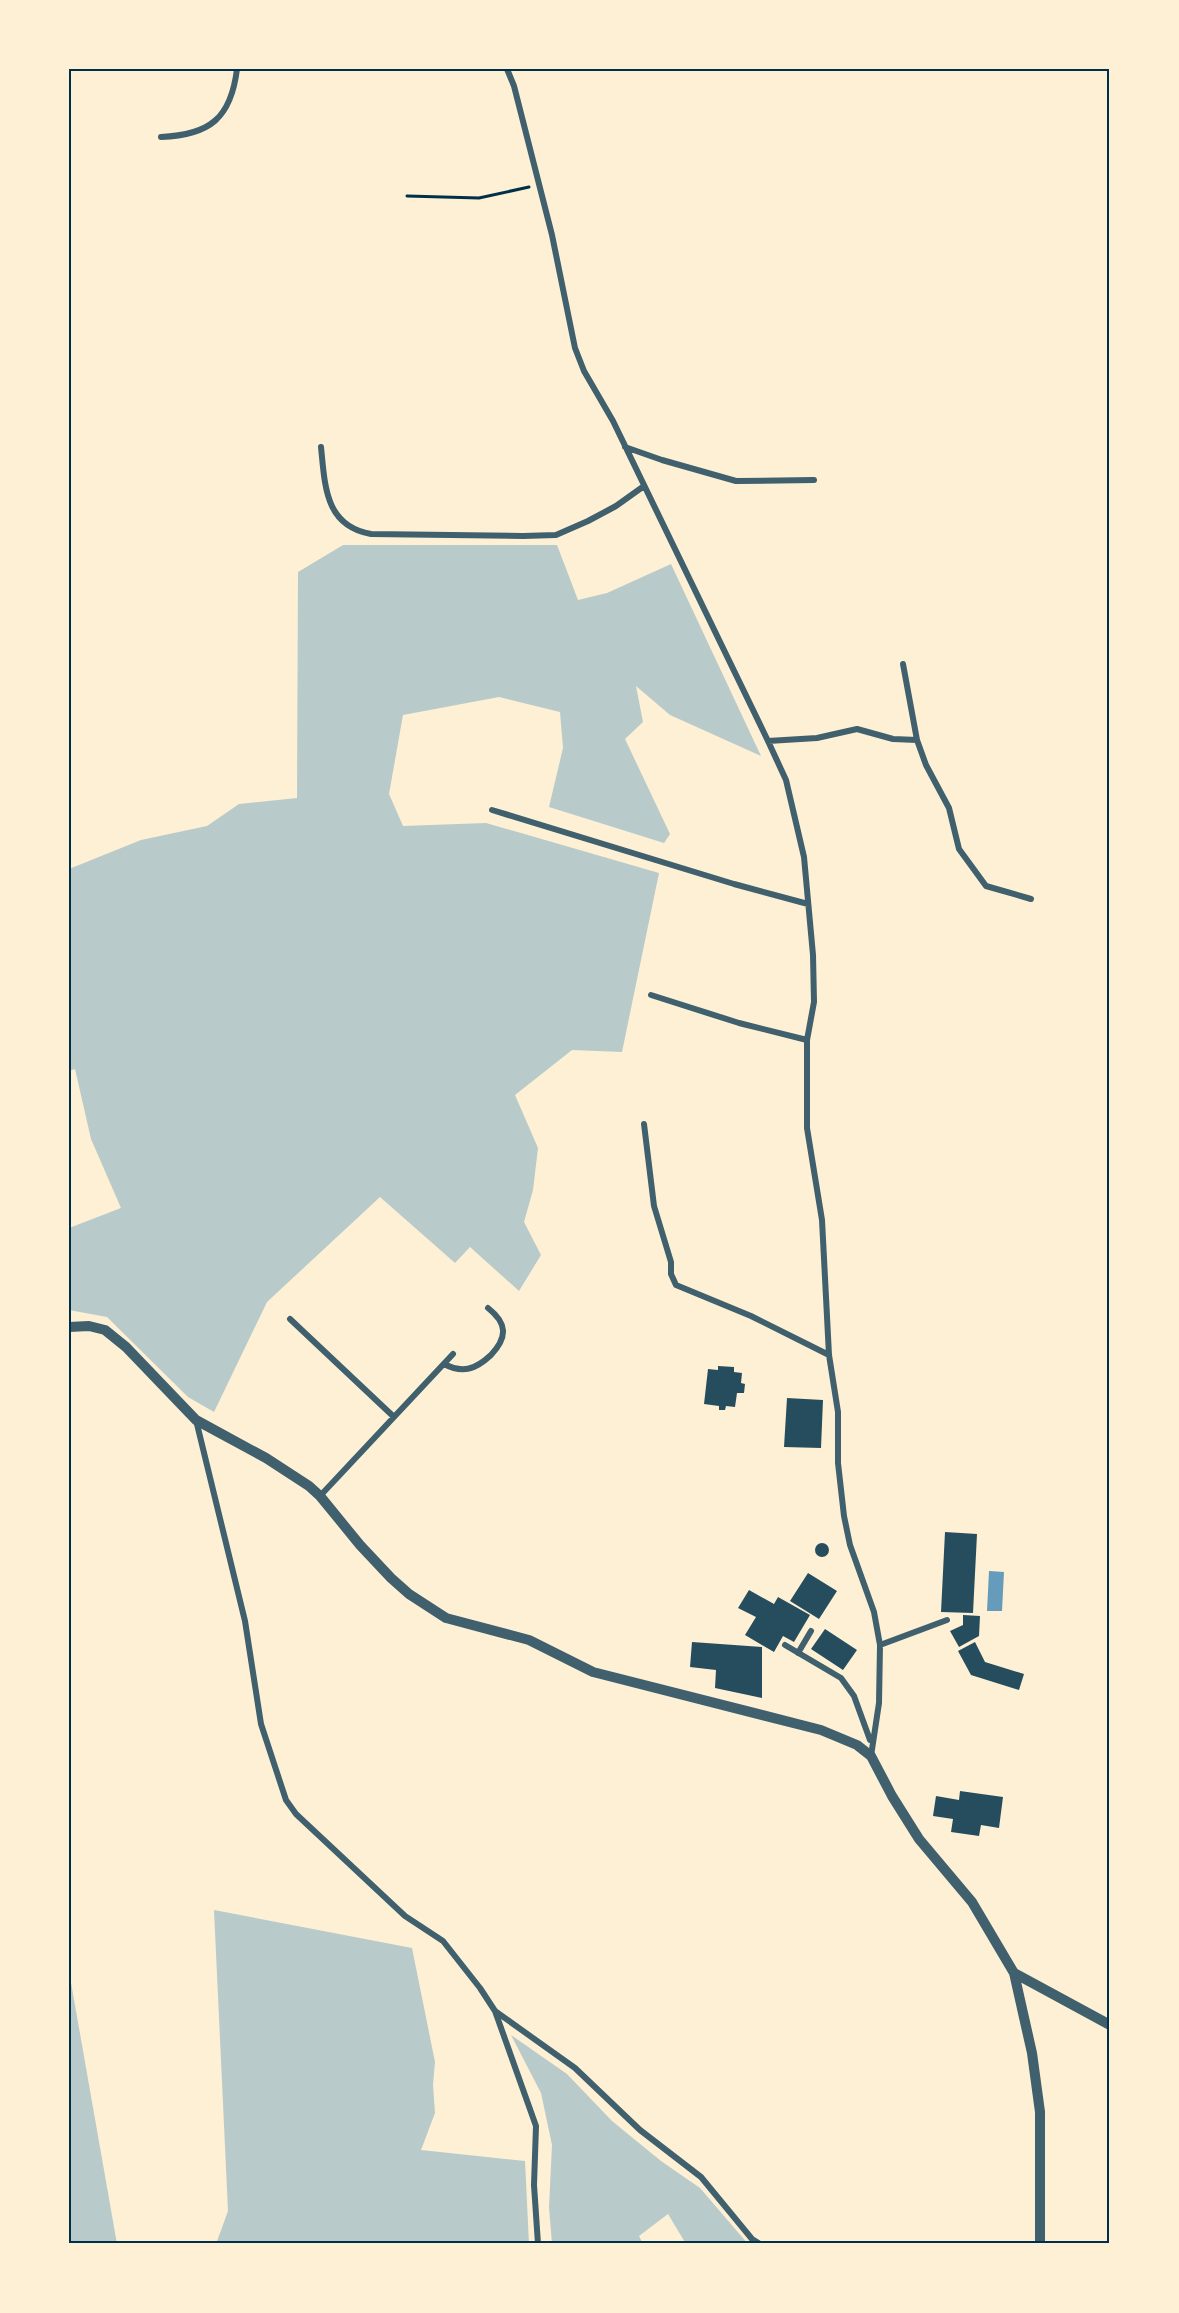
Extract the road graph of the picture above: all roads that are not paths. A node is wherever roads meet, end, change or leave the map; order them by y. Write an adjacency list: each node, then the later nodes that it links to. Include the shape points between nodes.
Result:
1 (237, 69): 3 (street, via 234,90 212,124 185,136)
2 (507, 69): 5 (street, via 540,185 575,348)
3 (162, 137)
4 (321, 447): 7 (street, via 330,504 346,526 371,534 556,535 616,506)
5 (625, 447): 6 (street, via 736,481); 7 (street)
6 (814, 480)
7 (644, 486): 10 (street)
8 (903, 664): 9 (street)
9 (917, 740): 10 (street, via 893,739 857,729 817,738); 12 (street, via 949,808 959,849 979,877 986,886)
10 (768, 741): 13 (street, via 786,780 794,811 804,857)
11 (492, 810): 13 (street)
12 (1031, 899)
13 (808, 904): 15 (street, via 814,1002)
14 (651, 995): 15 (street)
15 (807, 1040): 21 (street, via 807,1128 822,1220)
16 (644, 1124): 21 (street, via 654,1206 676,1285 760,1320)
17 (488, 1308): 22 (street, via 503,1328 499,1346 475,1367 460,1370)
18 (290, 1318): 23 (street)
19 (69, 1327): 24 (street, via 105,1330)
20 (453, 1354): 22 (street)
21 (829, 1355): 29 (street, via 838,1412 844,1516 874,1612)
22 (444, 1364): 23 (street)
23 (394, 1417): 25 (street)
24 (196, 1420): 25 (street, via 266,1458); 34 (street, via 246,1621 261,1724 286,1800 382,1896 443,1941)
25 (320, 1496): 32 (street, via 391,1578 446,1618 529,1640 593,1672 821,1730 857,1744)
26 (947, 1620): 29 (street)
27 (812, 1631): 30 (street)
28 (785, 1645): 30 (street)
29 (880, 1645): 31 (street, via 879,1703)
30 (798, 1653): 31 (street, via 841,1678 854,1696)
31 (872, 1744): 32 (street)
32 (871, 1756): 33 (street, via 919,1839 972,1902)
33 (1014, 1972): 35 (street); 38 (street, via 1040,2112)
34 (495, 2011): 36 (street, via 536,2126); 37 (street, via 575,2068 640,2130 701,2177)
35 (1110, 2025)
36 (537, 2244)
37 (760, 2244)
38 (1040, 2244)

